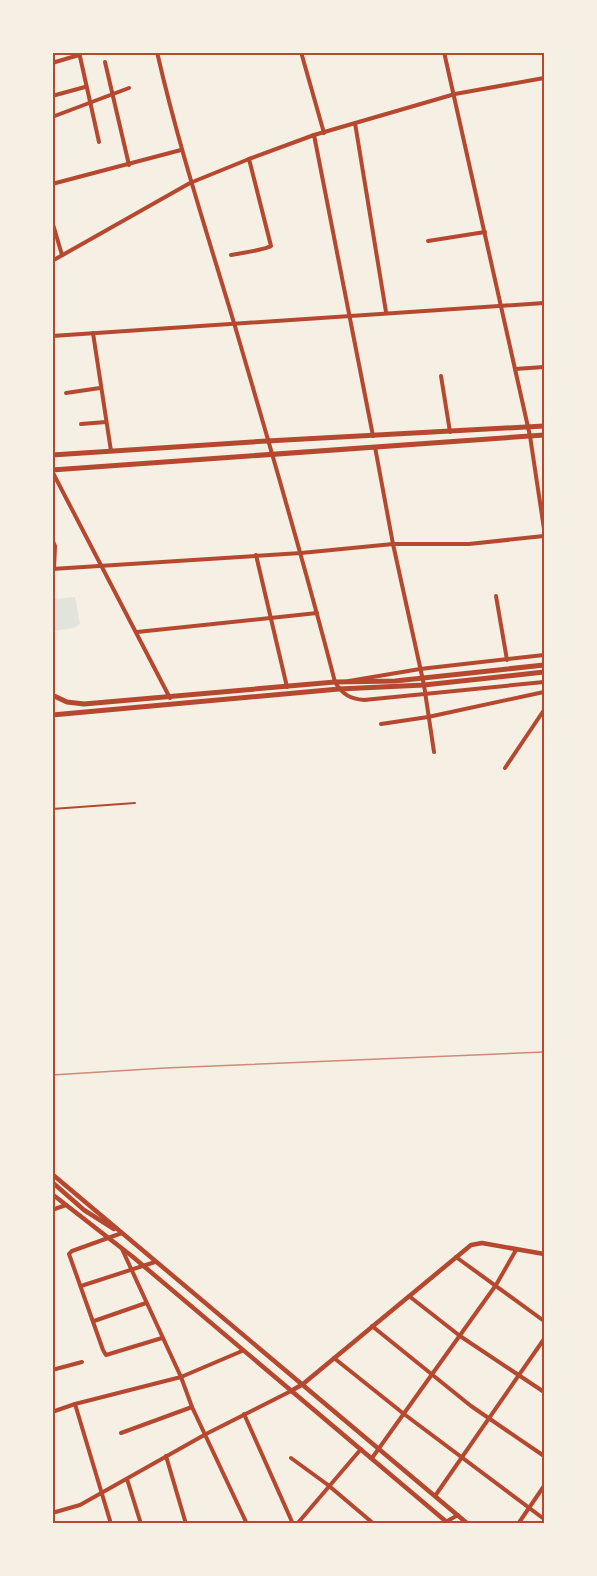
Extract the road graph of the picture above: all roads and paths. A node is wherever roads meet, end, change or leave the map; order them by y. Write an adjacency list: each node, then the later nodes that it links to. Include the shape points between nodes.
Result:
1 (157, 52): 19 (street)
2 (301, 52): 16 (street)
3 (444, 52): 10 (street)
4 (79, 54): 6 (street); 8 (street)
5 (105, 62): 11 (street)
6 (52, 63)
7 (544, 78): 10 (street)
8 (85, 87): 12 (street); 13 (street)
9 (129, 88): 11 (street)
10 (455, 94): 15 (street); 25 (street)
11 (112, 95): 13 (street); 21 (street)
12 (52, 96)
13 (89, 102): 14 (street); 18 (street)
14 (52, 117)
15 (356, 123): 16 (street); 32 (street)
16 (324, 133): 17 (street)
17 (314, 135): 20 (street); 33 (street)
18 (99, 142)
19 (181, 150): 21 (street); 22 (street)
20 (249, 159): 22 (street); 28 (street, via 271,242 269,248)
21 (129, 165): 23 (street)
22 (190, 183): 27 (street); 34 (street)
23 (52, 184)
24 (52, 221): 27 (street)
25 (485, 232): 26 (street); 31 (street)
26 (428, 241)
27 (62, 255): 29 (street)
28 (231, 255)
29 (52, 261)
30 (544, 303): 31 (street)
31 (501, 306): 32 (street); 38 (street)
32 (386, 312): 33 (street)
33 (349, 314): 34 (street); 48 (street)
34 (234, 324): 35 (street); 50 (street)
35 (93, 333): 36 (street); 40 (street)
36 (52, 336)
37 (544, 367): 38 (street)
38 (515, 369): 45 (street)
39 (441, 376): 46 (street)
40 (100, 388): 41 (street); 42 (street)
41 (66, 393)
42 (106, 422): 43 (street); 52 (street)
43 (81, 424)
44 (544, 426): 45 (main road)
45 (528, 427): 46 (main road); 49 (street)
46 (450, 432): 48 (main road)
47 (544, 435): 49 (main road)
48 (373, 436): 50 (main road)
49 (530, 436): 51 (main road); 56 (street)
50 (267, 441): 52 (main road); 53 (street)
51 (375, 446): 53 (main road); 59 (street)
52 (111, 452): 54 (main road)
53 (271, 453): 55 (main road); 60 (street)
54 (52, 455)
55 (52, 471): 62 (street)
56 (544, 529)
57 (544, 536): 59 (street, via 469,543)
58 (52, 539): 63 (street)
59 (393, 544): 60 (street); 71 (street)
60 (301, 553): 61 (street); 65 (street)
61 (256, 555): 62 (street); 66 (street)
62 (103, 565): 63 (street); 67 (street)
63 (53, 568)
64 (496, 596): 69 (street)
65 (317, 613): 66 (street); 74 (street)
66 (271, 618): 67 (street); 77 (street)
67 (137, 632): 83 (street)
68 (544, 655): 69 (street)
69 (507, 660): 71 (street)
70 (544, 664): 76 (main road)
71 (420, 669): 75 (street); 76 (street)
72 (544, 672): 76 (main road)
73 (544, 681): 82 (street)
74 (335, 682): 75 (main road); 77 (main road); 78 (street)
75 (345, 682): 76 (main road)
76 (423, 682): 78 (main road); 82 (street)
77 (287, 686): 80 (street); 83 (main road)
78 (339, 689): 80 (main road); 82 (street, via 364,700)
79 (544, 692): 87 (street)
80 (289, 694): 84 (main road)
81 (52, 695): 83 (main road, via 84,704)
82 (425, 695): 87 (street)
83 (169, 697): 84 (street)
84 (173, 705): 86 (main road)
85 (544, 710): 90 (street)
86 (52, 716)
87 (428, 717): 88 (street); 89 (street)
88 (381, 724)
89 (434, 752)
90 (505, 768)
91 (135, 802): 92 (lane)
92 (52, 809)
93 (52, 1174): 99 (street)
94 (52, 1182): 98 (street)
95 (52, 1194): 96 (street)
96 (66, 1205): 97 (street); 100 (street)
97 (52, 1210)
98 (97, 1220): 99 (street); 100 (street)
99 (122, 1233): 100 (street); 105 (street)
100 (109, 1239): 101 (street); 109 (street, via 69,1254)
101 (122, 1249): 106 (street); 107 (street)
102 (516, 1250): 103 (street); 104 (street, via 477,1243); 108 (street)
103 (544, 1254)
104 (455, 1257): 108 (street); 110 (street)
105 (155, 1262): 106 (street); 111 (street)
106 (142, 1267): 107 (street); 113 (street)
107 (131, 1271): 109 (street); 112 (street)
108 (496, 1285): 115 (street); 119 (street)
109 (81, 1286): 114 (street)
110 (408, 1296): 117 (street); 119 (street)
111 (204, 1302): 113 (street); 129 (street)
112 (146, 1304): 114 (street); 120 (street)
113 (196, 1310): 122 (street)
114 (94, 1321): 120 (street, via 106,1355)
115 (544, 1321)
116 (52, 1325): 118 (street)
117 (372, 1326): 123 (street); 126 (street)
118 (52, 1332)
119 (460, 1336): 126 (street); 127 (street)
120 (162, 1338): 128 (street)
121 (544, 1339): 127 (street)
122 (242, 1351): 128 (street); 130 (street)
123 (334, 1358): 129 (street); 136 (street)
124 (82, 1362): 125 (street)
125 (52, 1370)
126 (433, 1374): 136 (street); 137 (street)
127 (519, 1375): 131 (street); 137 (street)
128 (181, 1377): 132 (street); 133 (street)
129 (303, 1384): 130 (street); 141 (street)
130 (291, 1391): 135 (street); 140 (street)
131 (544, 1392)
132 (75, 1404): 134 (street); 150 (street)
133 (192, 1407): 138 (street); 139 (street)
134 (52, 1412)
135 (244, 1414): 139 (street); 156 (street)
136 (404, 1414): 141 (street); 146 (street)
137 (489, 1419): 143 (street); 146 (street)
138 (121, 1433)
139 (206, 1434): 142 (street); 161 (street)
140 (361, 1449): 145 (street); 148 (street)
141 (380, 1449): 145 (street); 151 (street)
142 (166, 1456): 147 (street); 160 (street)
143 (544, 1456)
144 (291, 1458): 148 (street)
145 (372, 1458): 157 (street)
146 (462, 1458): 151 (street); 152 (street)
147 (127, 1479): 150 (street); 159 (street)
148 (328, 1485): 156 (street); 162 (street)
149 (544, 1486): 152 (street)
150 (102, 1493): 153 (street); 158 (street)
151 (435, 1496): 154 (street)
152 (530, 1508): 155 (street); 164 (street)
153 (52, 1513)
154 (458, 1515): 157 (street); 163 (street)
155 (544, 1519)
156 (297, 1523)
157 (446, 1523)
158 (111, 1524)
159 (141, 1524)
160 (186, 1524)
161 (247, 1524)
162 (374, 1524)
163 (468, 1524)
164 (518, 1524)

